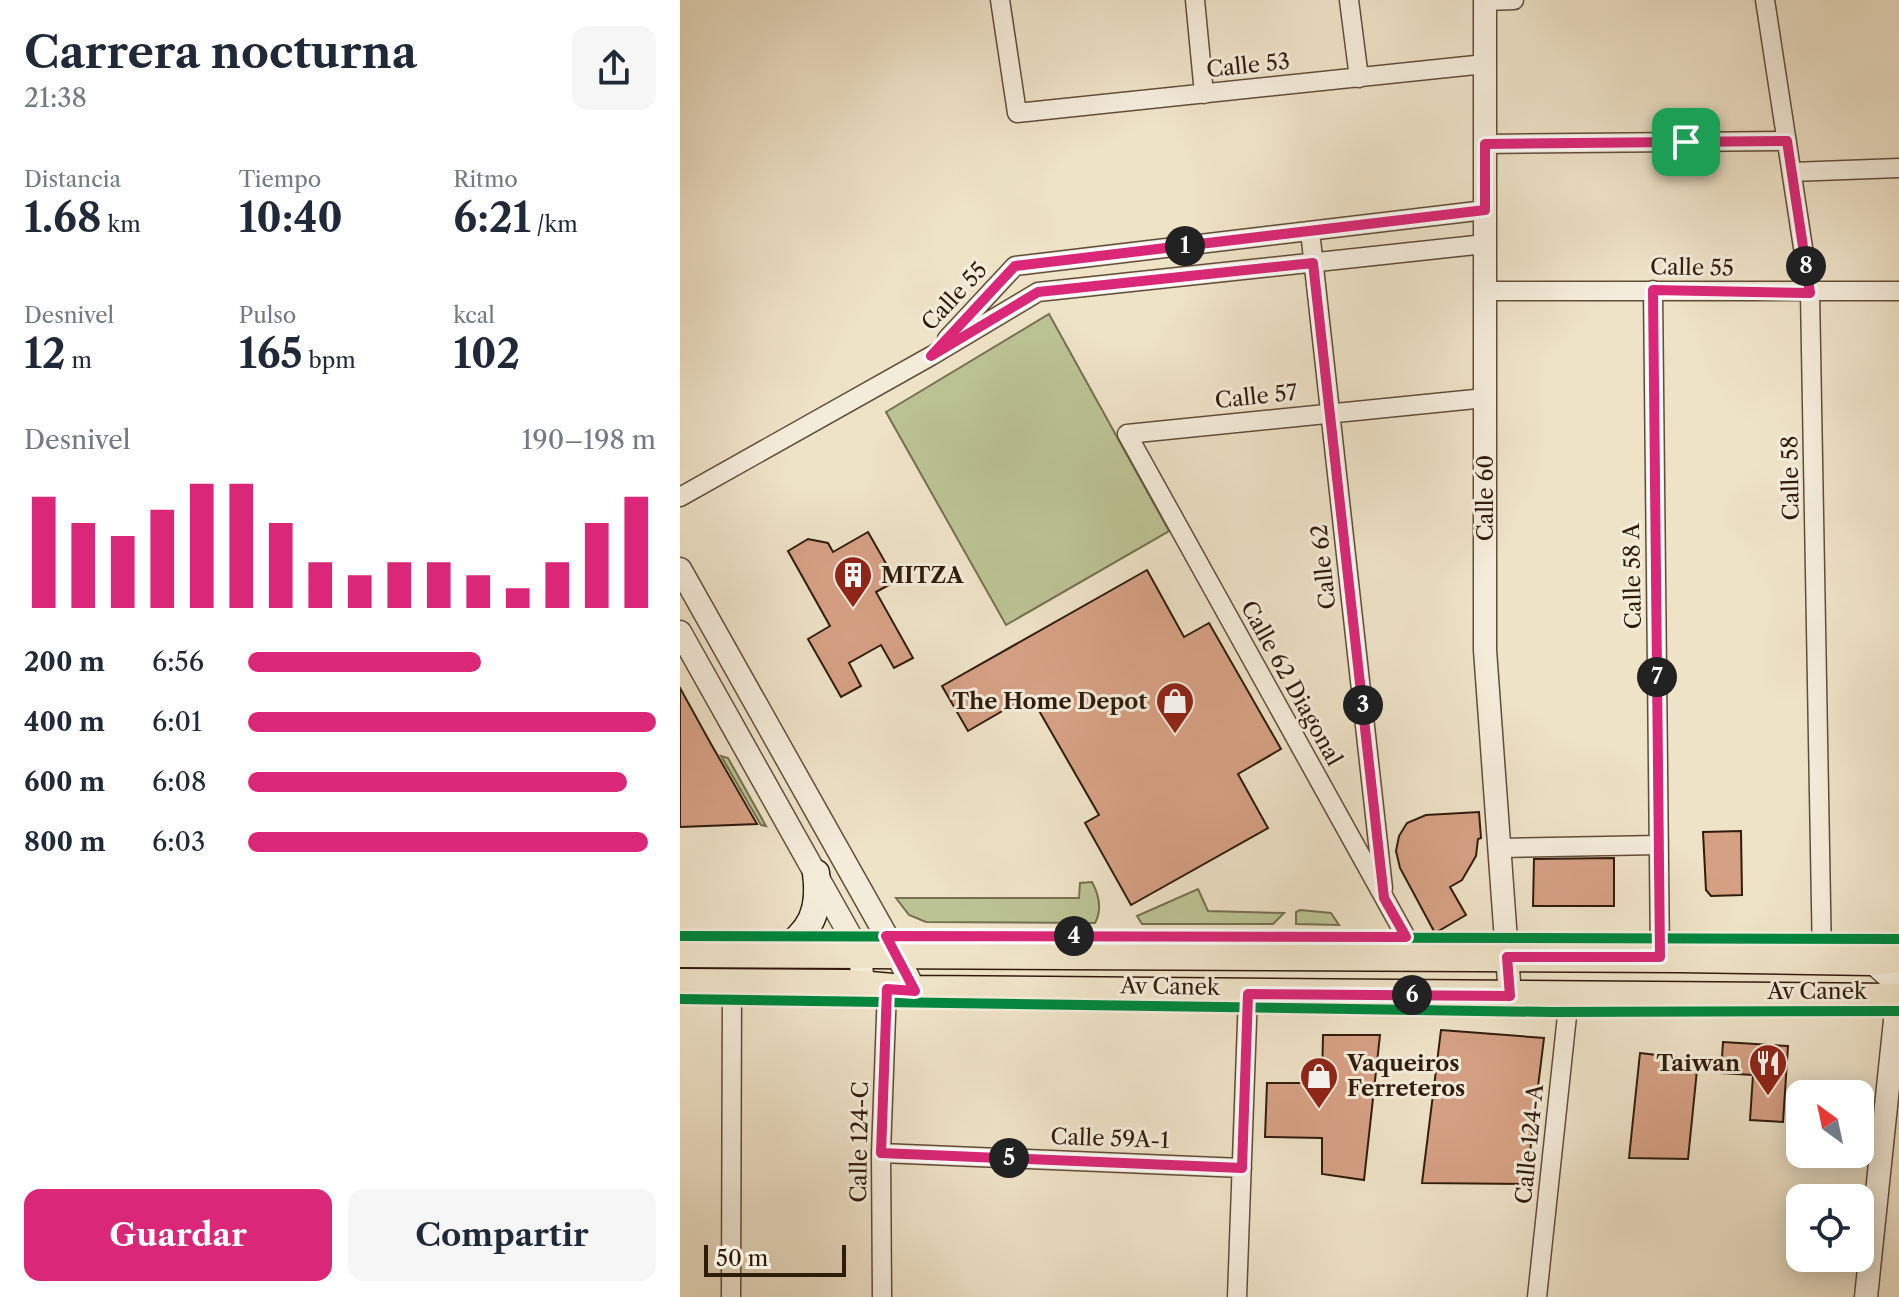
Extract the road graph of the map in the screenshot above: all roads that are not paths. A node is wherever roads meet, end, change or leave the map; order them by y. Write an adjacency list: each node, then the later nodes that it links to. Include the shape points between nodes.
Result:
1 (1000, 0): 9 (street, Calle 53, via 1017,113)
2 (1195, 0): 9 (street)
3 (1349, 0): 8 (street)
4 (1485, 0): 5 (street); 7 (street, Calle 60)
5 (1514, 0)
6 (1765, 0): 10 (street, Calle 58)
7 (1485, 64): 8 (street, Calle 53); 11 (street, Calle 60)
8 (1359, 78): 9 (street, Calle 53)
9 (1204, 94)
10 (1787, 141): 11 (street); 13 (street, Calle 58)
11 (1485, 144): 14 (street, Calle 60)
12 (1899, 168): 13 (street)
13 (1792, 172): 21 (street, Calle 58)
14 (1485, 210): 15 (street, Calle 55); 16 (street, Calle 60)
15 (1310, 231): 17 (street, Calle 62); 22 (street, Calle 55, via 1015,266)
16 (1485, 244): 17 (street, Calle 55); 19 (street, Calle 60)
17 (1313, 263): 22 (street, Calle 55, via 1038,292); 24 (street, Calle 62)
18 (1653, 290): 19 (street, Calle 55); 21 (street, Calle 55); 29 (street, Calle 58 A)
19 (1485, 291): 23 (street, Calle 60)
20 (1899, 291): 21 (street, Calle 55)
21 (1810, 293): 41 (street, Calle 58)
22 (931, 356): 26 (street)
23 (1485, 398): 24 (street, Calle 57); 30 (street, Calle 60, via 1485,650)
24 (1330, 412): 25 (street, Calle 57); 32 (street, Calle 62)
25 (1127, 434): 32 (street, Calle 62 Diagonal)
26 (680, 497)
27 (680, 569): 36 (street)
28 (680, 632): 31 (street)
29 (1659, 845): 30 (street); 39 (street, Calle 58 A)
30 (1500, 848): 38 (street, Calle 60)
31 (816, 873): 34 (main road, via 812,919 802,936); 35 (street)
32 (1384, 898): 37 (street, Calle 62 Diagonal)
33 (680, 952): 34 (main road)
34 (780, 952): 35 (main road)
35 (860, 953): 36 (main road); 45 (street)
36 (896, 953): 37 (main road); 45 (street)
37 (1416, 955): 38 (main road)
38 (1507, 957): 39 (main road); 47 (street, Calle 60)
39 (1660, 957): 41 (main road)
40 (1884, 959): 41 (main road); 44 (street)
41 (1822, 960)
42 (680, 984): 43 (main road)
43 (732, 985): 45 (main road); 53 (street)
44 (1899, 986)
45 (888, 989): 46 (main road); 51 (street, Calle 124-C)
46 (1248, 994): 47 (main road); 52 (street)
47 (1510, 996): 48 (main road)
48 (1569, 997): 49 (main road); 56 (street, Calle 124-A)
49 (1899, 999)
50 (1899, 1009): 57 (street)
51 (881, 1153): 52 (street, Calle 59A-1); 54 (street, Calle 124-C)
52 (1242, 1168): 55 (street)
53 (731, 1297)
54 (882, 1297)
55 (1237, 1297)
56 (1537, 1297)
57 (1866, 1297)

